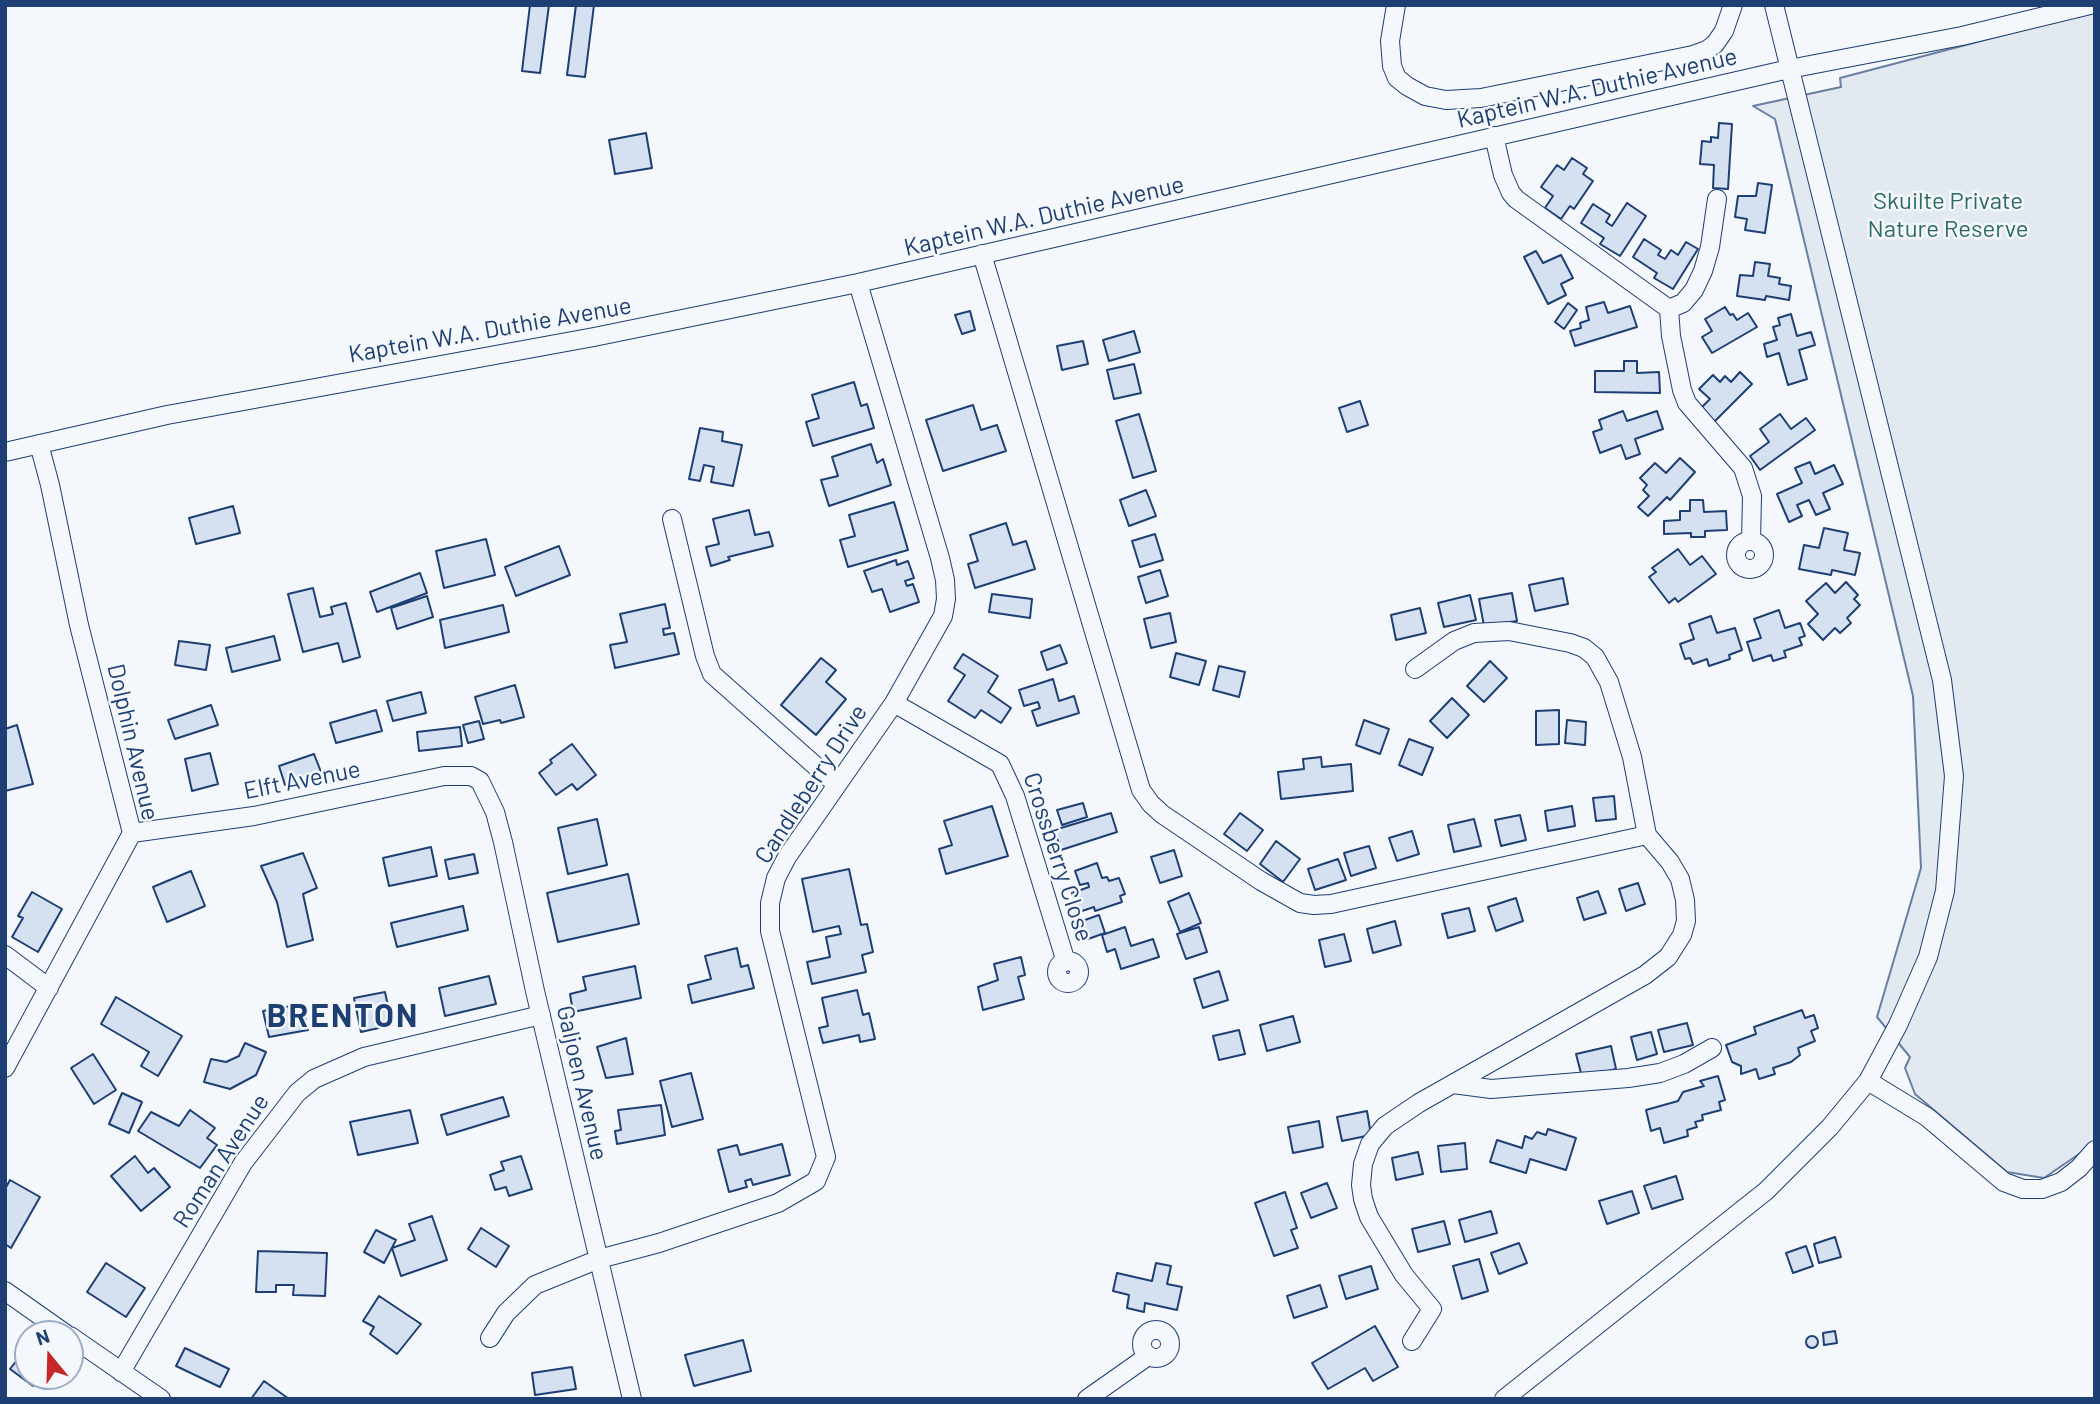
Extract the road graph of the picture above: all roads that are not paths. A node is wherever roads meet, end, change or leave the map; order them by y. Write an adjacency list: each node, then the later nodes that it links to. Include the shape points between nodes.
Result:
1 (1396, 5): 2 (street, via 1390,41 1397,78 1425,96 1446,100 1481,98 1693,55 1715,44)
2 (1733, 5)
3 (1774, 5): 5 (street)
4 (2090, 5): 5 (street, Kaptein W.A. Duthie Avenue, via 1962,36)
5 (1789, 69): 6 (street, Kaptein W.A. Duthie Avenue); 27 (street, via 1942,680 1954,776 1945,891 1928,957)
6 (1494, 136): 8 (street, Kaptein W.A. Duthie Avenue); 10 (street, via 1503,175 1516,199)
7 (1717, 199): 10 (street, via 1703,271 1689,297)
8 (982, 254): 9 (street, Kaptein W.A. Duthie Avenue); 20 (street, via 1141,790 1162,814 1261,881 1300,903 1314,905)
9 (858, 284): 11 (street, Kaptein W.A. Duthie Avenue, via 208,407); 16 (street, Candleberry Drive, via 945,580 943,616)
10 (1669, 309): 14 (street, via 1687,403 1743,468 1752,496)
11 (39, 444): 12 (street, Kaptein W.A. Duthie Avenue); 19 (street, Dolphin Avenue)
12 (5, 452)
13 (672, 519): 18 (street, via 712,674)
14 (1751, 541)
15 (1415, 669): 20 (street, via 1454,641 1474,633 1509,631 1584,648 1595,657 1609,682 1632,757)
16 (894, 703): 18 (street, Candleberry Drive); 22 (street, Crossberry Close, via 1000,764 1015,796)
17 (480, 781): 19 (street, Elft Avenue, via 462,774 444,776 254,816); 24 (street, Galjoen Avenue, via 503,842)
18 (837, 785): 30 (street, Candleberry Drive, via 787,857 776,878 771,904 770,931 826,1157 816,1181 778,1203)
19 (132, 833): 23 (street, Dolphin Avenue)
20 (1647, 835): 28 (street, via 1680,879 1685,900 1682,935 1668,957 1645,975)
21 (5, 955): 23 (street)
22 (1066, 962)
23 (49, 988): 26 (street, Dolphin Avenue)
24 (541, 1015): 30 (street, Galjoen Avenue); 37 (street, Roman Avenue, via 364,1057 314,1079 297,1093 243,1163)
25 (1712, 1048): 28 (street, via 1660,1073 1628,1078 1491,1089)
26 (5, 1068)
27 (1868, 1081): 29 (street, via 1927,1117 2004,1182 2023,1189 2061,1182); 41 (street, via 1766,1191)
28 (1453, 1084): 34 (street, via 1385,1126 1370,1144 1363,1164 1361,1185 1369,1217 1404,1275 1432,1309)
29 (2095, 1150)
30 (599, 1259): 33 (street, Candleberry Drive, via 535,1285 506,1313); 39 (street, Galjoen Avenue)
31 (5, 1291): 32 (street)
32 (47, 1320)
33 (491, 1338)
34 (1412, 1341)
35 (84, 1346): 37 (street)
36 (1147, 1356): 40 (street)
37 (121, 1372): 38 (street)
38 (161, 1399)
39 (632, 1399)
40 (1087, 1399)
41 (1504, 1399)

